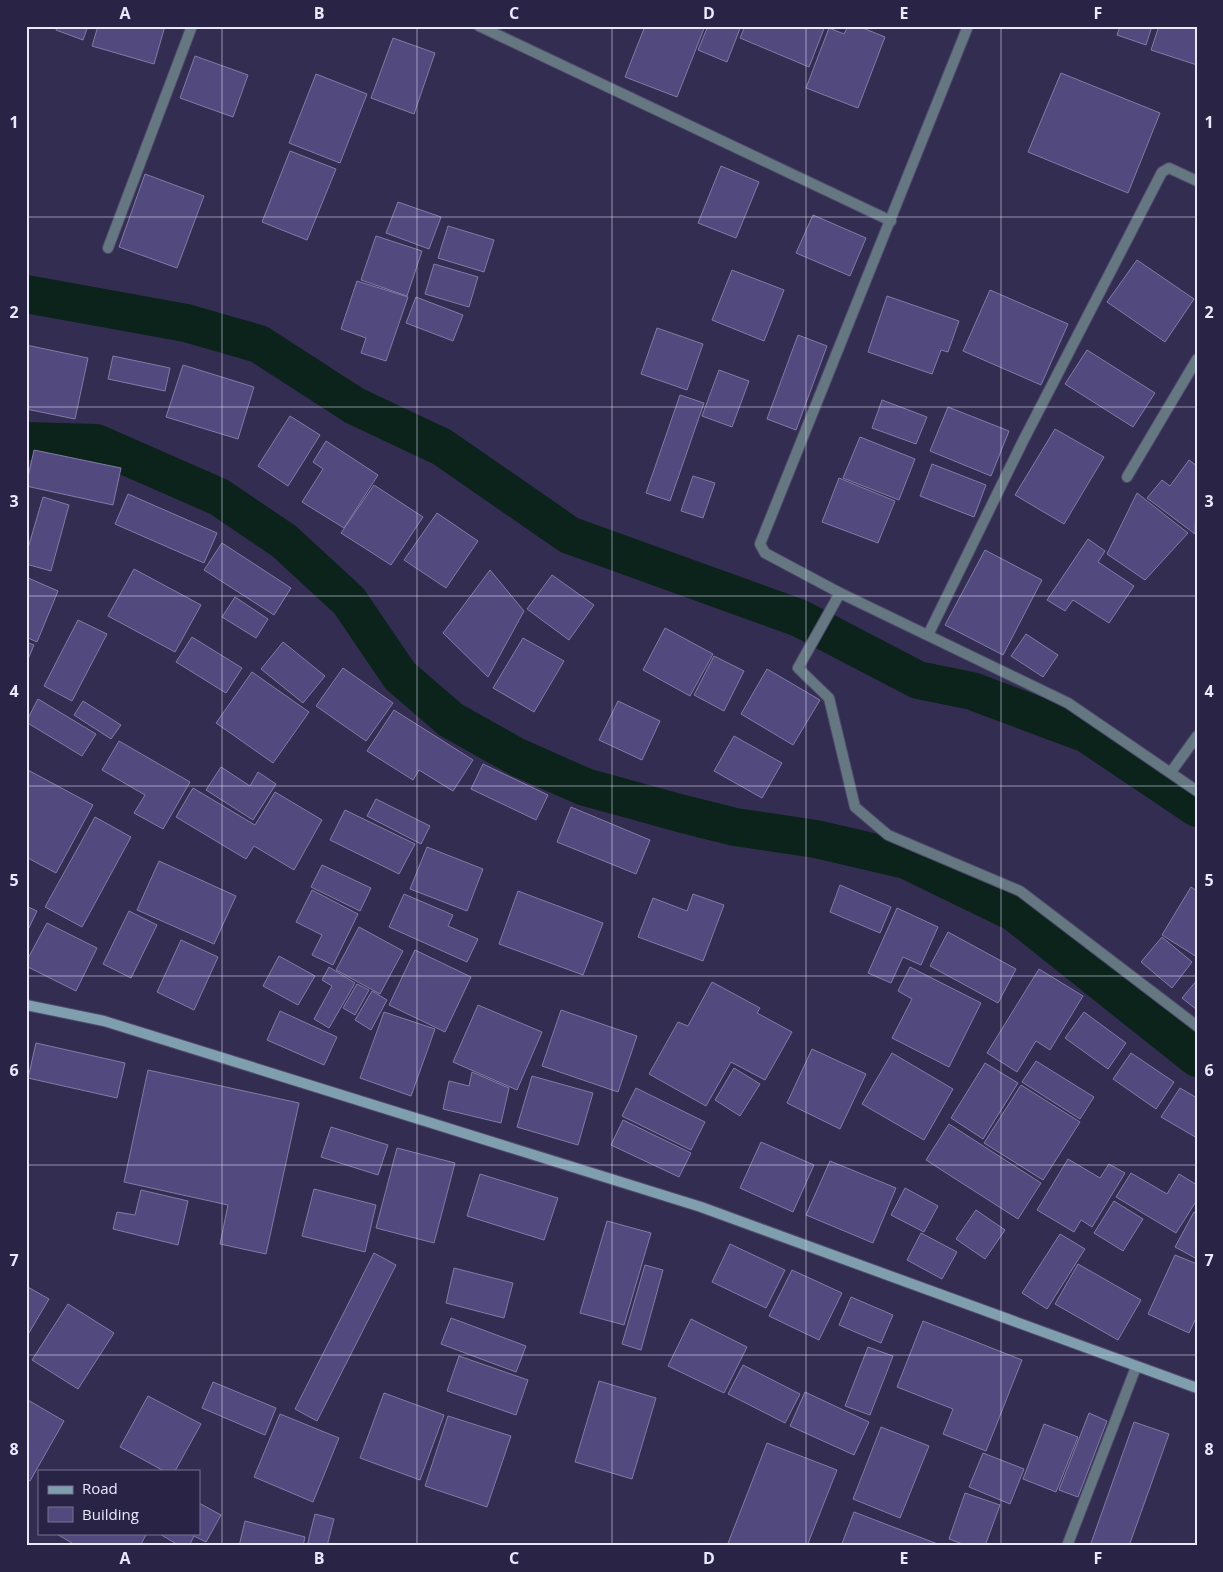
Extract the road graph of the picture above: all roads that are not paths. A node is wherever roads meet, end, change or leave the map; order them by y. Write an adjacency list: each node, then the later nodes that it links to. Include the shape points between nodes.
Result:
1 (192, 26): 6 (street)
2 (479, 26): 5 (street)
3 (968, 26): 5 (street)
4 (1197, 181): 10 (street, via 1176,170 1168,168 1162,172 1023,440)
5 (891, 222): 9 (street, via 760,544 765,553)
6 (108, 248)
7 (1197, 359): 8 (street)
8 (1127, 477)
9 (840, 593): 10 (street); 15 (street, via 798,668 829,698 854,807 888,835 1020,891)
10 (928, 635): 12 (street, via 1068,703)
11 (1197, 736): 12 (street)
12 (1171, 772): 13 (street)
13 (1197, 792)
14 (26, 1005): 16 (main road, via 104,1021 701,1207)
15 (1197, 1026)
16 (1136, 1368): 17 (main road); 18 (street)
17 (1197, 1388)
18 (1067, 1546)

